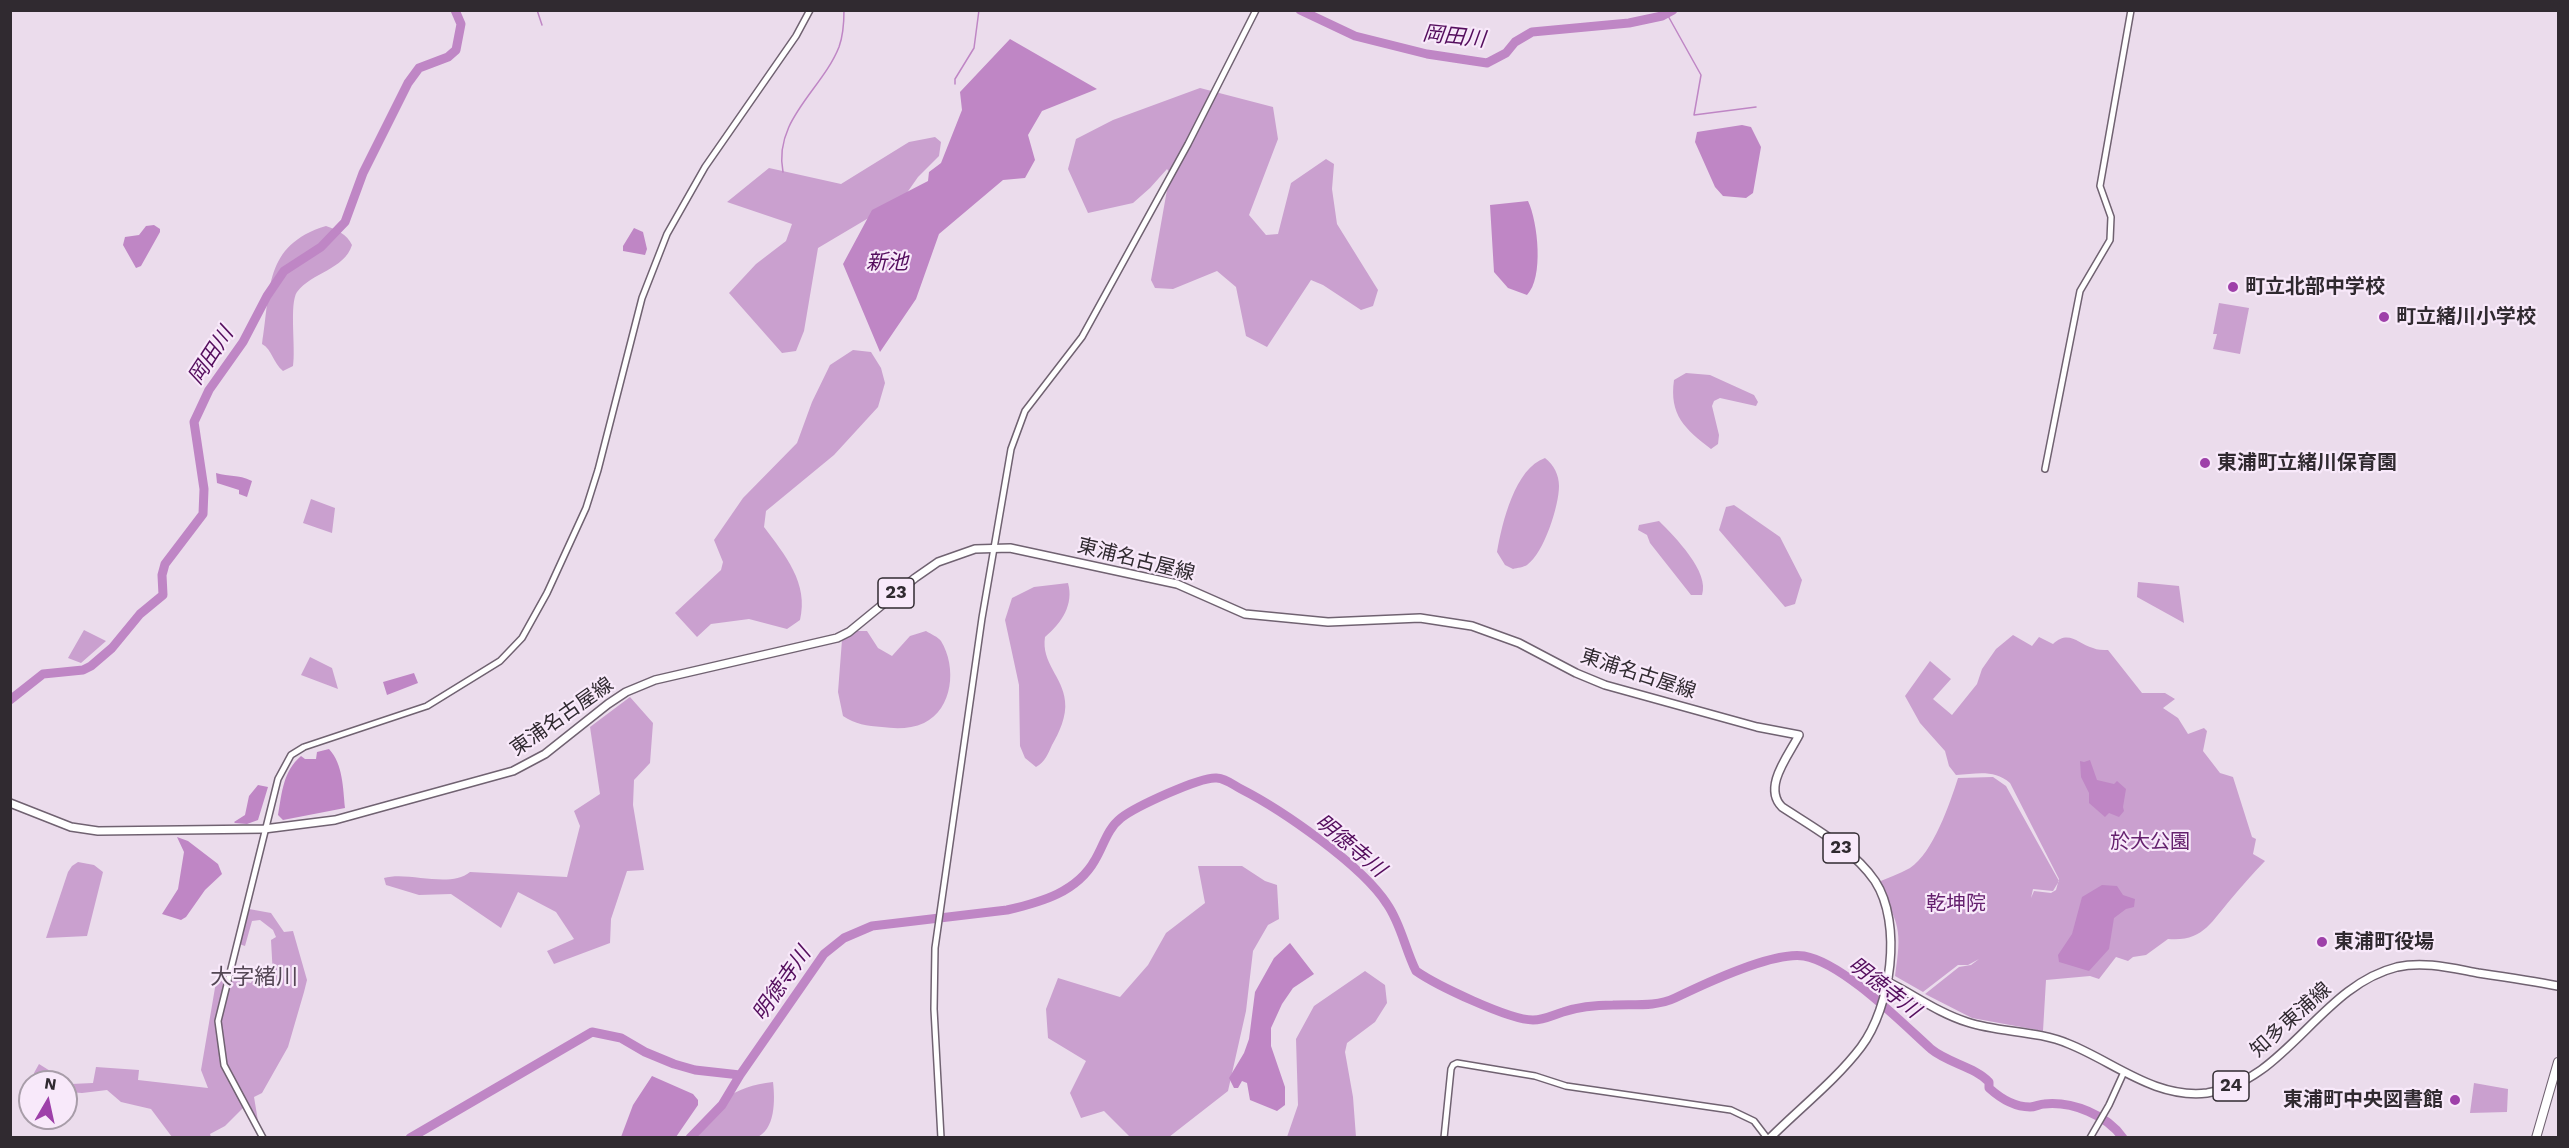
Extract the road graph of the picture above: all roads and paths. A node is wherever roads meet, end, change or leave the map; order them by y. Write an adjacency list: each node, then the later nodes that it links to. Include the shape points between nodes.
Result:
1 (810, 10): 7 (street, via 693,185 667,234 639,310 586,508 522,638 500,661 427,706 311,744 291,755 278,779)
2 (1256, 10): 5 (street, via 1082,337 1043,384 1020,420 1011,449)
3 (2131, 10): 4 (street, via 2100,186 2111,217 2110,240 2080,291)
4 (2045, 469)
5 (994, 547): 7 (main road, 東浦名古屋線 / 23, via 938,562 837,638 673,675 633,689 545,754 513,771 335,820); 8 (main road, 東浦名古屋線 / 23, via 1177,584 1245,614 1328,622 1420,618 1472,626 1519,643 1605,685 1800,735 1775,782 1776,799 1853,857 1875,881 1891,929); 14 (street, via 939,921 934,997)
6 (10, 803): 7 (main road, 東浦名古屋線 / 23, via 70,827 98,831)
7 (264, 830): 13 (street, via 218,1021 224,1065)
8 (1886, 981): 11 (main road, 知多東浦線 / 24, via 1952,1016 1985,1027 2067,1043); 16 (main road, 東浦名古屋線 / 23, via 1879,1011 1860,1048)
9 (2559, 986): 11 (main road, 知多東浦線 / 24, via 2427,964 2397,967 2361,982 2275,1058 2235,1085 2191,1094 2162,1089)
10 (2559, 1062): 12 (highway)
11 (2124, 1072): 17 (street)
12 (2536, 1136)
13 (263, 1137)
14 (941, 1137)
15 (1444, 1137): 16 (street, via 1451,1070 1457,1063 1535,1076 1566,1086 1731,1110 1754,1121)
16 (1769, 1137)
17 (2090, 1137)

